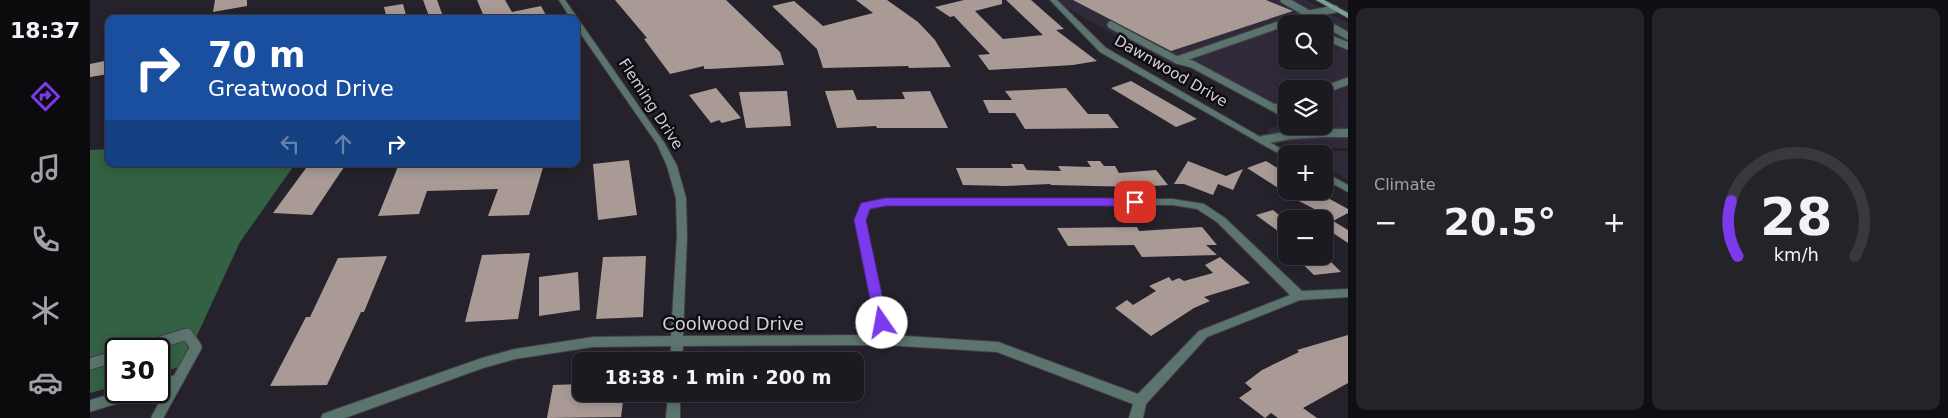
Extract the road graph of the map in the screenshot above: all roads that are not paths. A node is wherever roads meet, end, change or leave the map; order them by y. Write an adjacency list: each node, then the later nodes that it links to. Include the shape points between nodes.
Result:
1 (562, 0): 7 (street, Fleming Drive)
2 (1053, 0): 22 (street, Dawnwood Drive, via 1103,50)
3 (1284, 0): 6 (lane)
4 (1319, 0): 5 (main road)
5 (1335, 9): 6 (lane); 8 (main road)
6 (1310, 14): 12 (lane)
7 (572, 15)
8 (1348, 16)
9 (1111, 25): 15 (lane)
10 (1278, 27): 15 (lane)
11 (580, 31): 30 (street, Fleming Drive, via 661,144 672,166 681,198)
12 (1348, 36)
13 (1333, 40): 14 (lane)
14 (1348, 46)
15 (1177, 60): 18 (lane, via 1192,64)
16 (1348, 81): 17 (lane)
17 (1333, 87)
18 (1276, 108)
19 (1333, 133): 20 (lane)
20 (1348, 133)
21 (1290, 135): 22 (lane)
22 (1263, 140): 23 (street, Dawnwood Drive)
23 (1278, 149)
24 (1333, 180): 25 (street)
25 (1348, 189)
26 (1348, 293): 27 (street)
27 (1299, 296): 29 (street, via 1221,220 1200,206 1173,202 885,202 866,206 860,220); 37 (street, via 1203,334)
28 (170, 340): 34 (lane, via 188,334 196,347)
29 (885, 340): 30 (street, Coolwood Drive); 37 (street, Coolwood Drive, via 998,347)
30 (677, 341): 31 (street, Fleming Drive); 41 (street, Coolwood Drive, via 593,342 515,354)
31 (676, 352)
32 (105, 359): 33 (lane)
33 (90, 364)
34 (178, 380): 35 (lane); 40 (lane)
35 (170, 382)
36 (105, 401): 39 (lane)
37 (1140, 401): 43 (street)
38 (674, 402): 42 (street)
39 (90, 406)
40 (157, 418)
41 (328, 418)
42 (673, 418)
43 (1136, 418)

